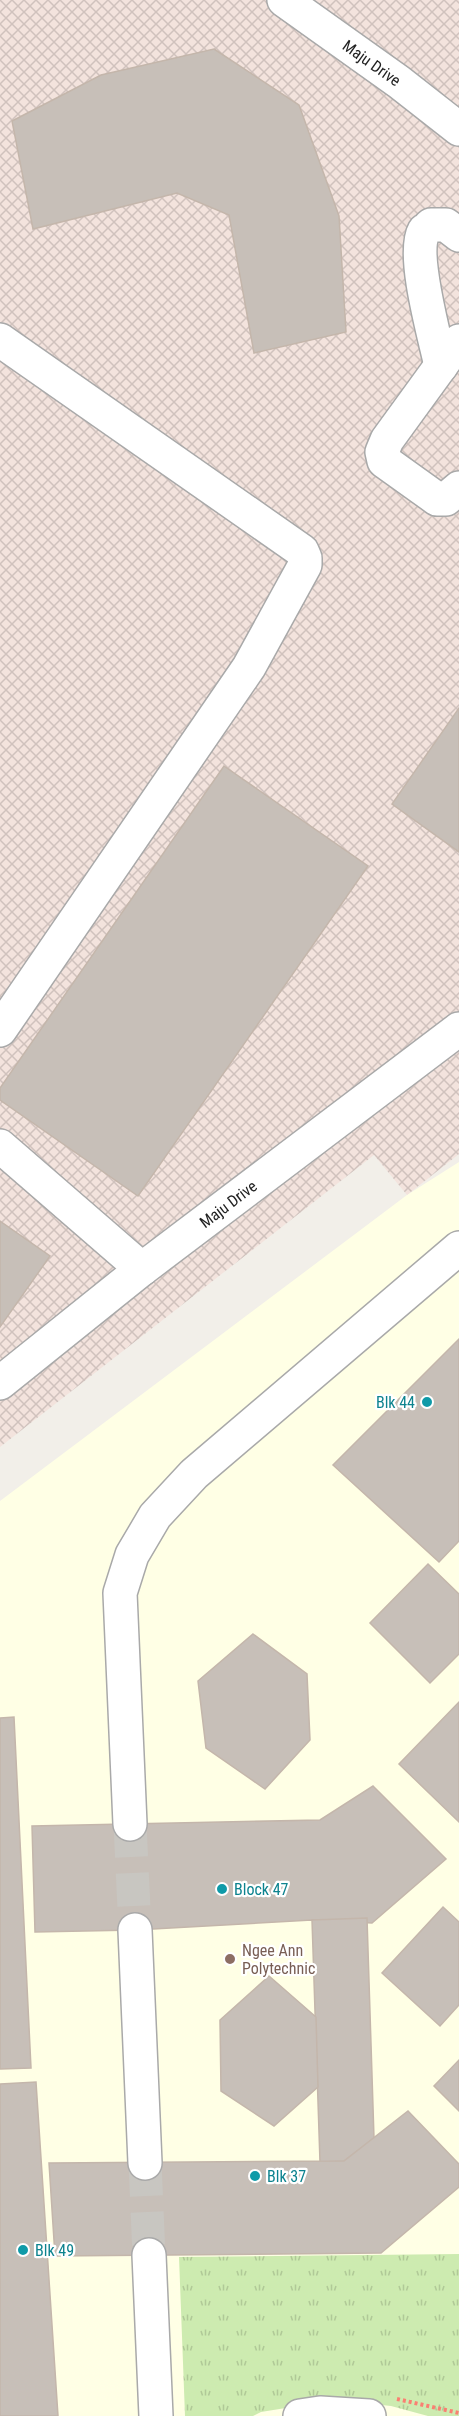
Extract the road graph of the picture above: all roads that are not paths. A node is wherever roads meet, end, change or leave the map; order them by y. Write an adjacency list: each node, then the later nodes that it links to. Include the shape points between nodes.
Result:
1 (284, 0): 2 (lane, Maju Drive)
2 (459, 129)
3 (459, 235): 5 (lane, via 446,225 431,225 424,231 420,248 421,271)
4 (0, 340): 8 (lane, via 238,505 302,551 305,558 249,667)
5 (450, 353): 6 (lane, via 382,452 384,461 437,499 446,499)
6 (459, 489)
7 (459, 1029): 11 (lane, Maju Drive)
8 (0, 1030)
9 (0, 1146): 11 (lane)
10 (459, 1248): 13 (lane, via 194,1474 156,1516 132,1555 120,1593)
11 (142, 1269): 12 (lane, Maju Drive)
12 (0, 1383)
13 (130, 1824)
14 (135, 1930): 15 (lane)
15 (145, 2163)
16 (149, 2255): 17 (lane)
17 (156, 2416)
18 (300, 2416): 19 (lane)
19 (369, 2416)

